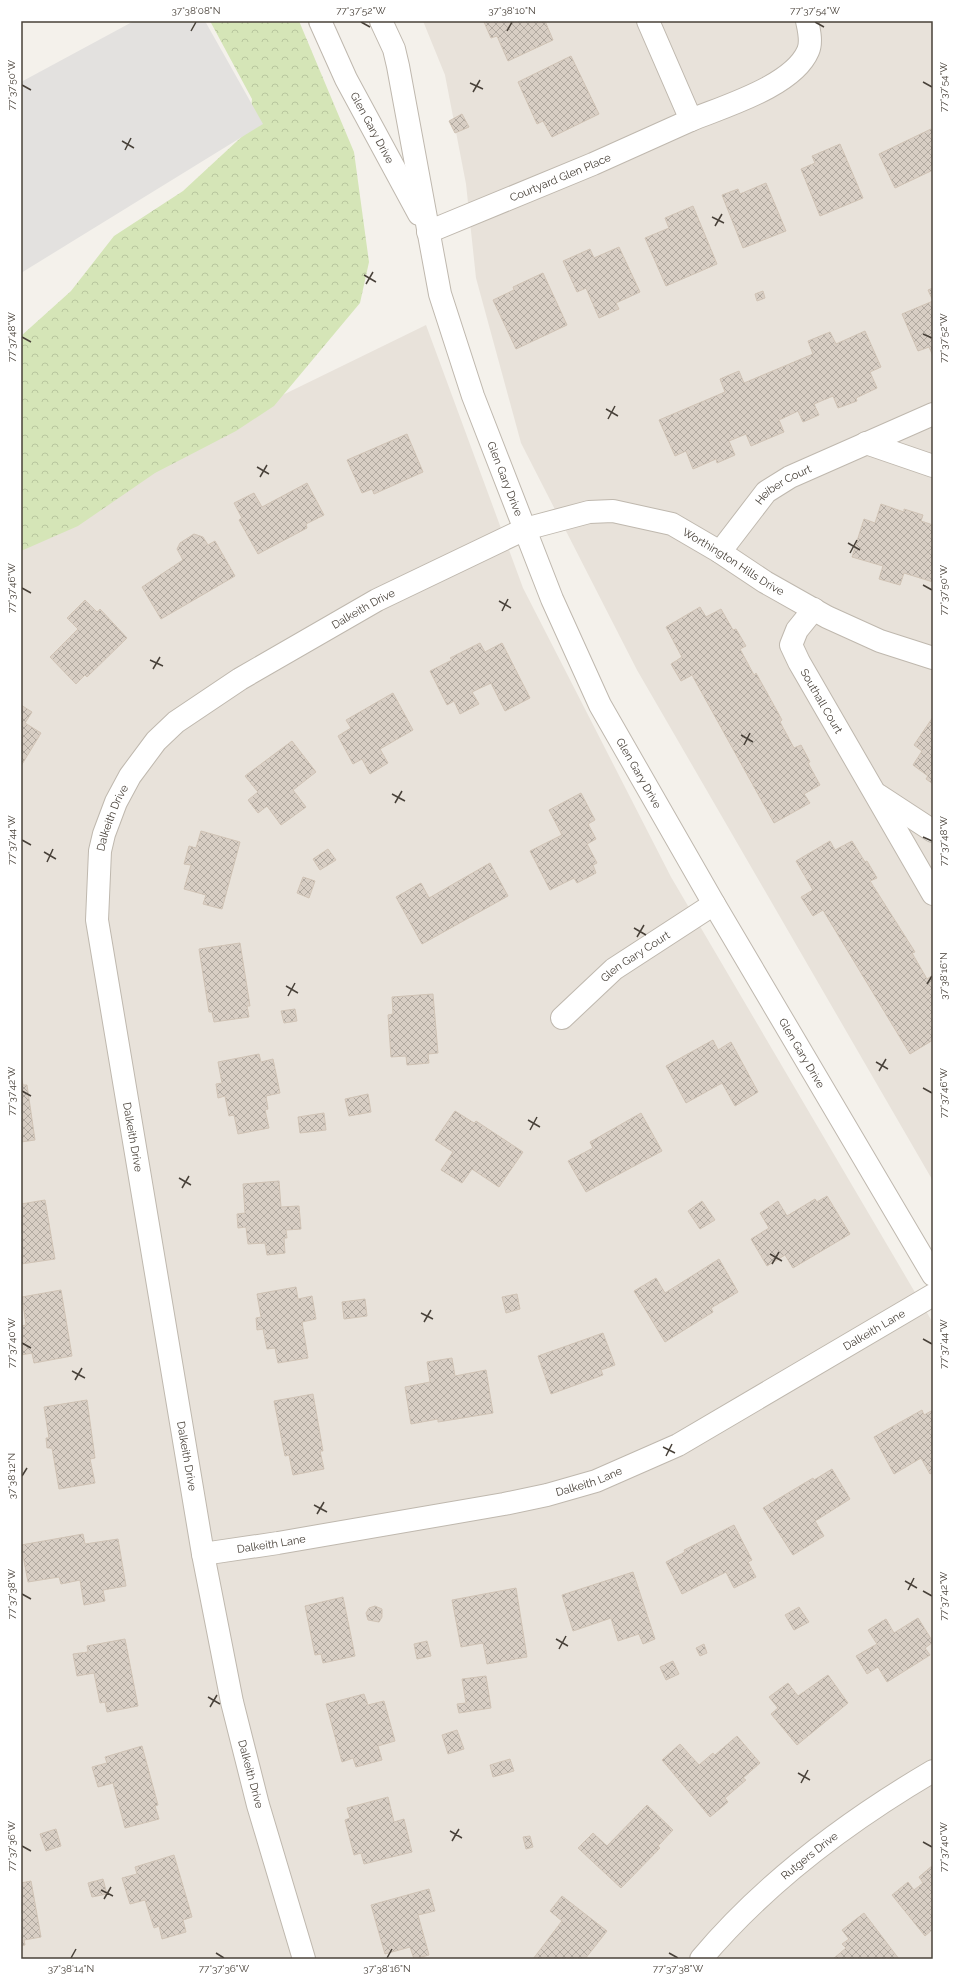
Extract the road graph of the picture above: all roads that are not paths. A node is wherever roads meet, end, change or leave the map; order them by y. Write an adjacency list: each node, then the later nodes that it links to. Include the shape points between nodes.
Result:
1 (320, 21): 6 (street, Glen Gary Drive, via 346,79)
2 (381, 21): 6 (street, Glen Gary Drive, via 394,49 398,66)
3 (648, 21): 5 (street)
4 (807, 21): 5 (street, Courtyard Glen Place, via 810,32 809,50 798,68 784,79)
5 (691, 120): 6 (street, Courtyard Glen Place, via 593,164)
6 (428, 232): 10 (street, Glen Gary Drive, via 440,294 474,396)
7 (933, 414): 8 (street, Heiber Court)
8 (866, 443): 9 (street); 11 (street, Heiber Court, via 790,477 766,492)
9 (933, 466)
10 (525, 529): 11 (street, Worthington Hills Drive, via 589,512 613,511 672,524); 17 (street, Glen Gary Drive, via 552,599 600,705); 21 (street, Dalkeith Drive, via 377,600 240,679 176,722 156,741 130,776 116,802 104,834 100,851 97,920)
11 (720, 552): 12 (street, Worthington Hills Drive, via 765,582)
12 (814, 609): 13 (street, Worthington Hills Drive, via 880,641); 14 (street, Southall Court, via 798,630 791,645)
13 (933, 658)
14 (875, 794): 15 (street, Southall Court); 16 (street, Southall Court)
15 (933, 831)
16 (933, 894)
17 (714, 904): 18 (street, Glen Gary Court, via 614,969); 19 (street, Glen Gary Drive)
18 (562, 1018)
19 (933, 1275)
20 (933, 1295): 21 (street, Dalkeith Lane, via 678,1445 596,1481 504,1504)
21 (203, 1554): 23 (street, Dalkeith Drive, via 232,1702 258,1805)
22 (933, 1771): 24 (street, Rutgers Drive, via 845,1827 790,1871 720,1937)
23 (304, 1959)
24 (701, 1959)

